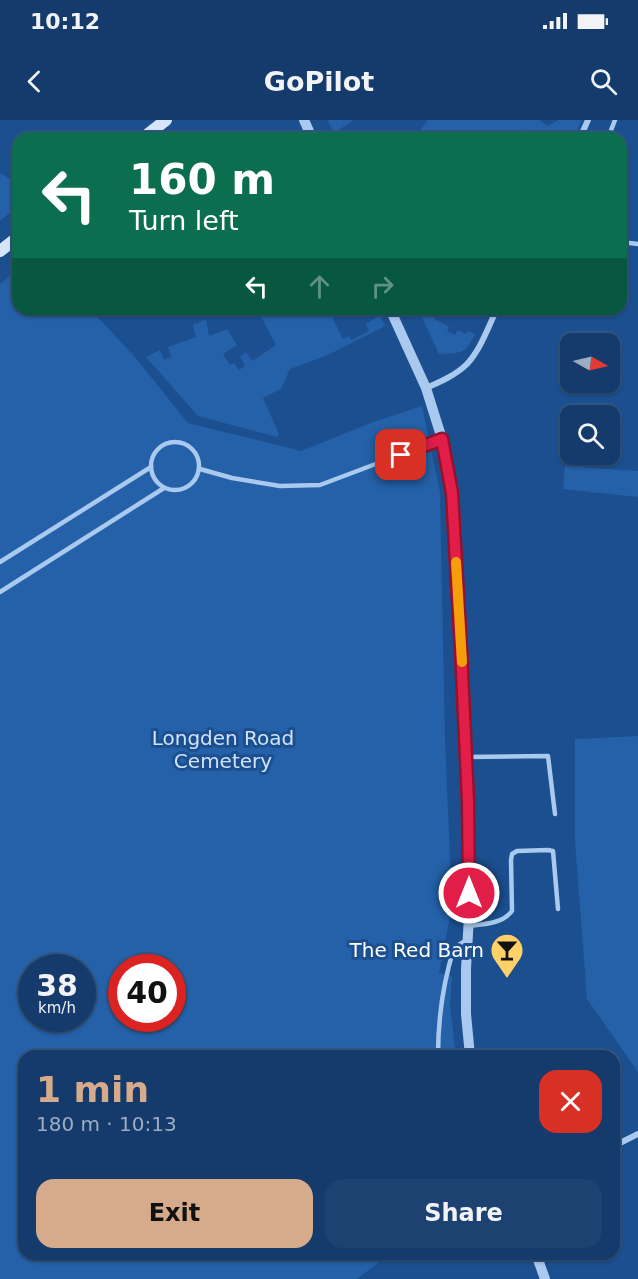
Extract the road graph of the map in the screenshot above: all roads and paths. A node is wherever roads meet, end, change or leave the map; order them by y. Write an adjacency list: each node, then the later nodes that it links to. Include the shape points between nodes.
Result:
1 (166, 120): 2 (main road)
2 (151, 132)
3 (12, 242): 4 (main road)
4 (0, 251)
5 (393, 315): 7 (street)
6 (494, 315): 7 (street, via 466,364)
7 (426, 388): 8 (street)
8 (442, 439): 10 (lane, via 320,485 280,486); 14 (street, via 452,493)
9 (151, 467): 10 (lane, via 156,451 171,442 180,442 195,452); 11 (lane, via 157,483); 12 (lane)
10 (200, 469): 11 (lane, via 188,487 172,491)
11 (164, 488): 13 (lane)
12 (0, 562)
13 (0, 592)
14 (466, 757): 15 (lane, via 548,756); 17 (street)
15 (555, 814)
16 (558, 909): 17 (lane, via 553,852 517,851 511,860 512,911 507,918)
17 (468, 926): 18 (street)
18 (468, 940): 19 (lane, via 454,948 446,974); 20 (street)
19 (438, 1050)
20 (469, 1050)
21 (638, 1134): 22 (street)
22 (620, 1143)
23 (538, 1260): 24 (street)
24 (545, 1279)

